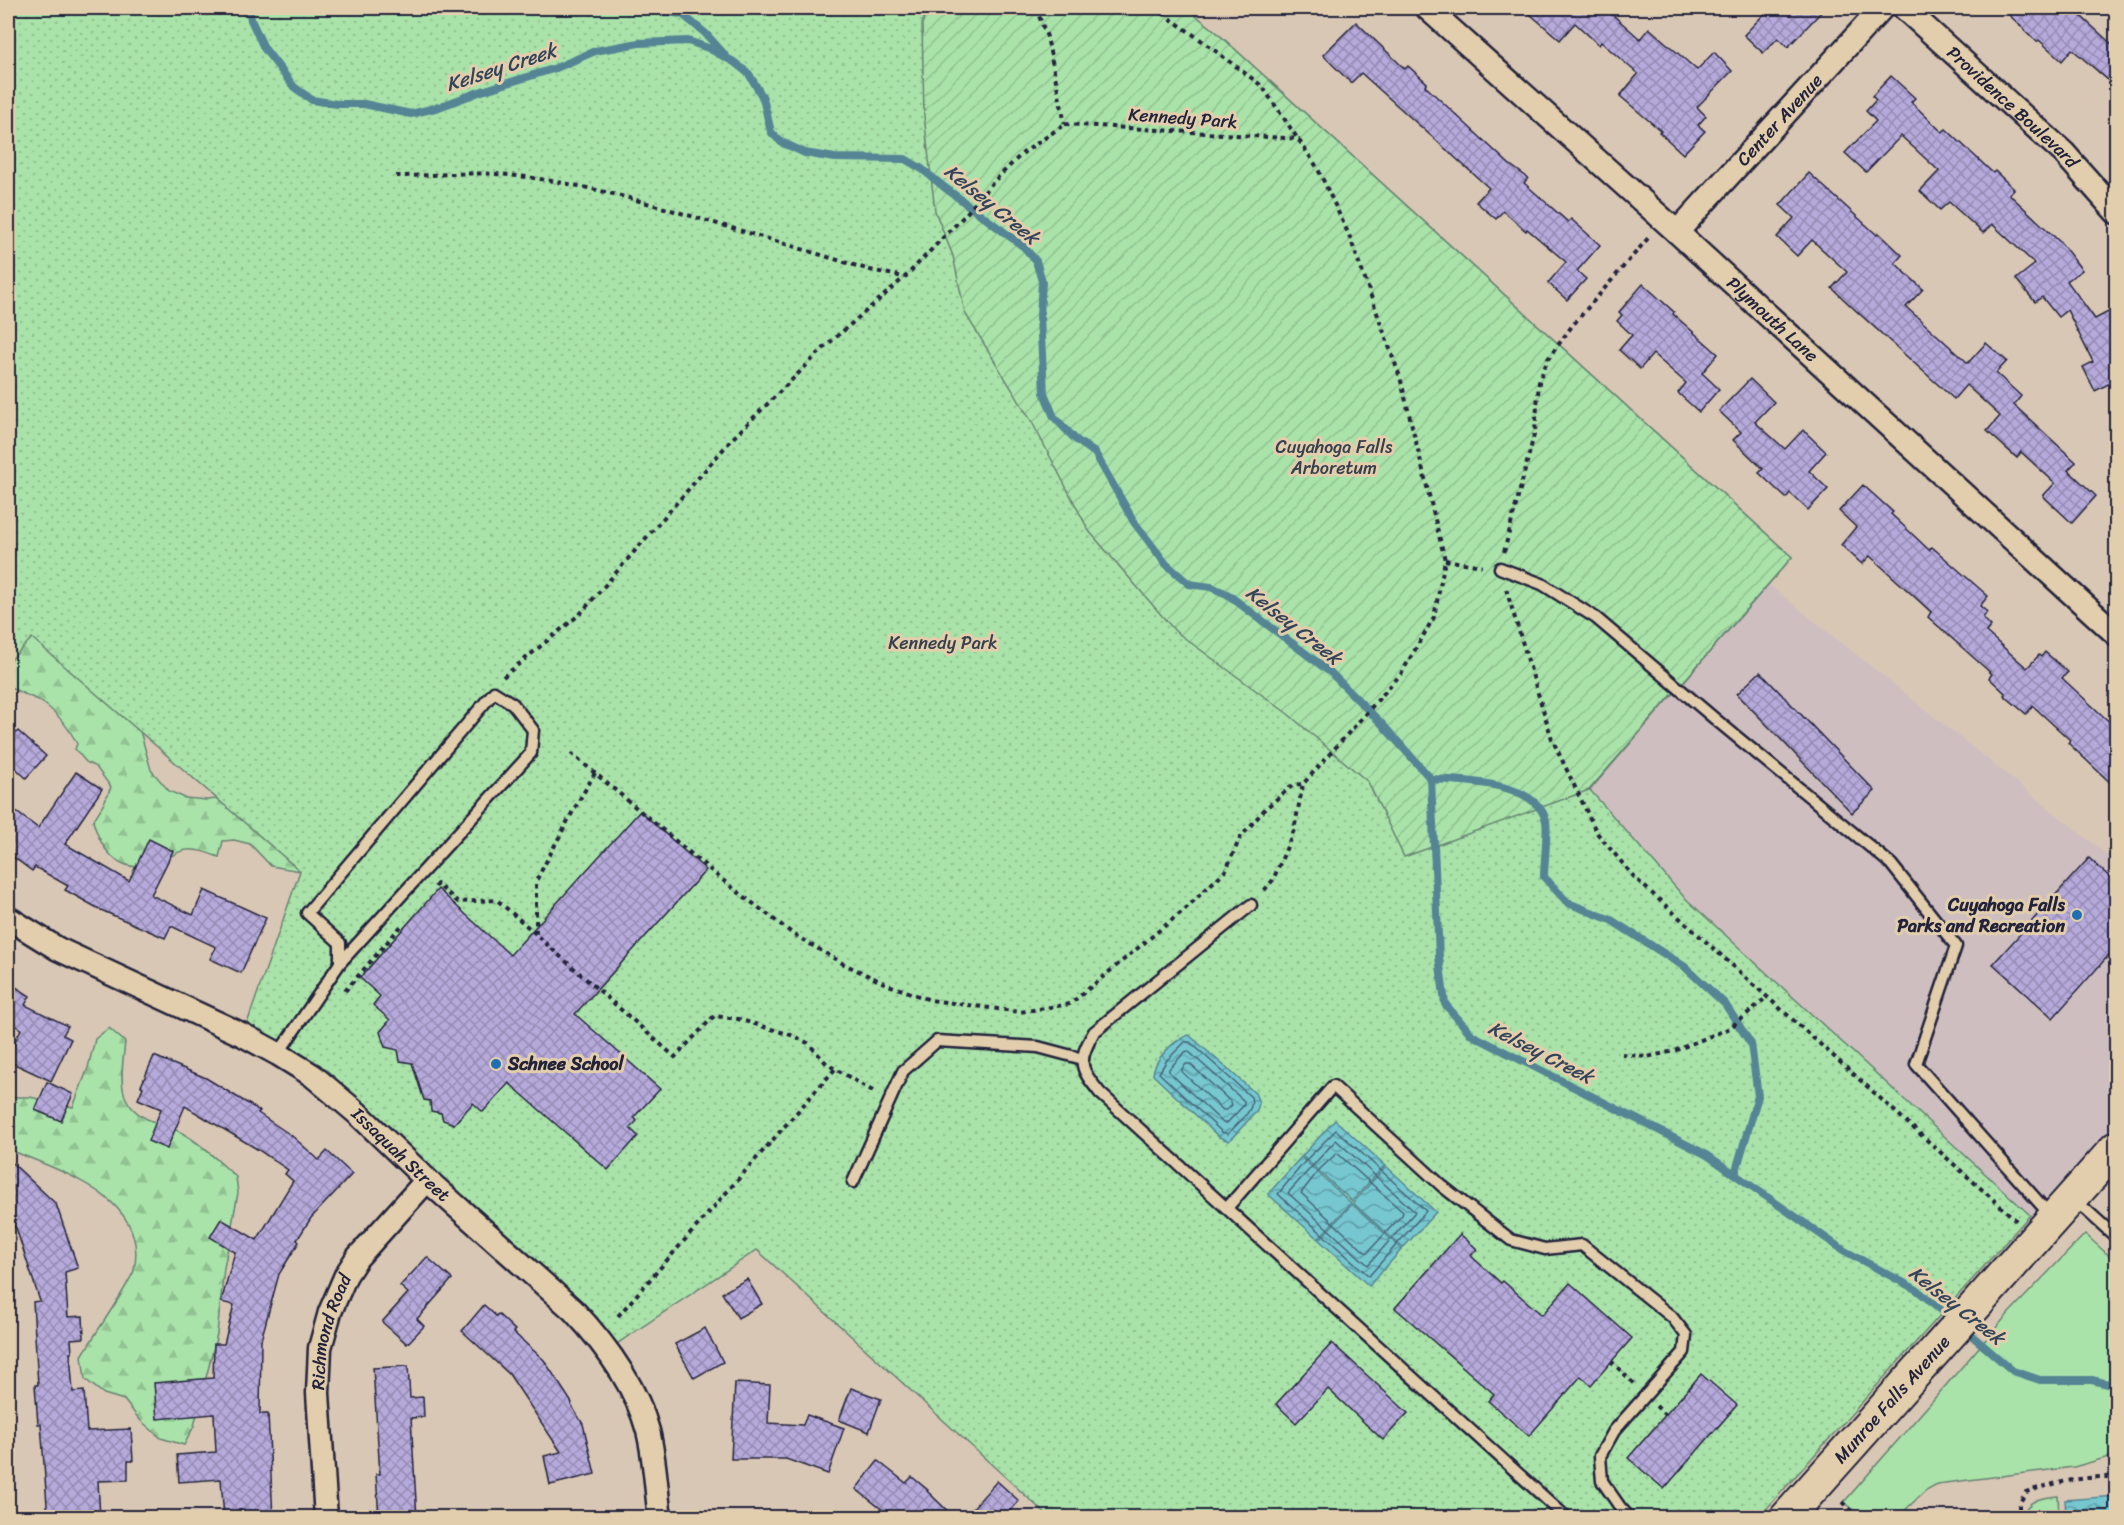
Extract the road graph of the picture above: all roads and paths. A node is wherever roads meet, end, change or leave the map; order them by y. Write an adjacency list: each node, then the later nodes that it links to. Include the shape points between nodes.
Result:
1 (1036, 8): 6 (path, via 1047,37)
2 (1155, 8): 7 (path, via 1262,87)
3 (1427, 8): 10 (street, Plymouth Lane)
4 (1882, 8): 10 (street, Center Avenue)
5 (1904, 8): 9 (street, Providence Boulevard, via 2064,153)
6 (1065, 124): 7 (path, Kennedy Park); 11 (path, via 1023,153)
7 (1300, 139): 12 (path, via 1349,235 1400,377)
8 (396, 176): 11 (path, via 477,173 572,183)
9 (2116, 212)
10 (1670, 226): 13 (path, via 1572,326 1548,358 1539,382 1535,431); 14 (street, Plymouth Lane)
11 (905, 277): 15 (path, via 827,345 734,438 580,614 504,675)
12 (1445, 560): 13 (path); 18 (path, via 1434,617 1401,674)
13 (1500, 568): 26 (path, via 1552,739 1597,833 1635,878); 36 (lane, via 1542,584 1596,618 1891,864 1956,946 1916,1064)
14 (2116, 634)
15 (494, 692): 24 (lane, via 307,913 340,943); 24 (lane, via 513,704 533,730 531,753)
16 (571, 753): 17 (path)
17 (595, 773): 18 (path, via 720,878 793,934 842,963 930,999 1020,1012 1070,1005 1226,870 1240,838 1265,809 1293,785); 23 (path, via 536,881)
18 (1302, 784): 20 (path, via 1294,830 1273,880)
19 (429, 893): 23 (path, via 437,884 458,902 497,900)
20 (1251, 905): 29 (lane, via 1094,1032 1082,1052)
21 (8, 918): 27 (street, Issaquah Street, via 76,958)
22 (406, 920): 25 (path)
23 (536, 935): 30 (path, via 675,1057 714,1016 791,1035 808,1043)
24 (340, 963): 27 (lane)
25 (344, 992)
26 (1767, 997): 28 (path, via 1730,1028 1674,1051 1647,1057); 36 (path)
27 (278, 1054): 33 (street, Issaquah Street, via 312,1075)
28 (1622, 1054)
29 (1083, 1059): 31 (lane, via 1038,1047 937,1041 903,1071); 35 (lane, via 1083,1072 1100,1092)
30 (835, 1069): 31 (path); 38 (path)
31 (890, 1101): 34 (lane)
32 (2116, 1148): 36 (street, Munroe Falls Avenue)
33 (428, 1180): 41 (street, Richmond Road, via 357,1258 330,1312 320,1348 318,1393); 42 (street, Issaquah Street, via 573,1310 621,1373 648,1431)
34 (854, 1182)
35 (1227, 1208): 43 (lane); 44 (lane, via 1333,1086 1442,1186 1511,1240 1545,1249 1582,1245 1672,1317 1686,1335 1684,1352 1614,1431 1600,1456 1602,1481)
36 (2054, 1218): 37 (lane); 45 (street, Munroe Falls Avenue)
37 (2116, 1237)
38 (618, 1316)
39 (2116, 1477): 47 (path, via 2082,1478 2026,1492 2019,1504)
40 (1844, 1502): 46 (path)
41 (326, 1518)
42 (660, 1518)
43 (1567, 1518)
44 (1630, 1518)
45 (1786, 1518)
46 (1859, 1518)
47 (2019, 1518)

